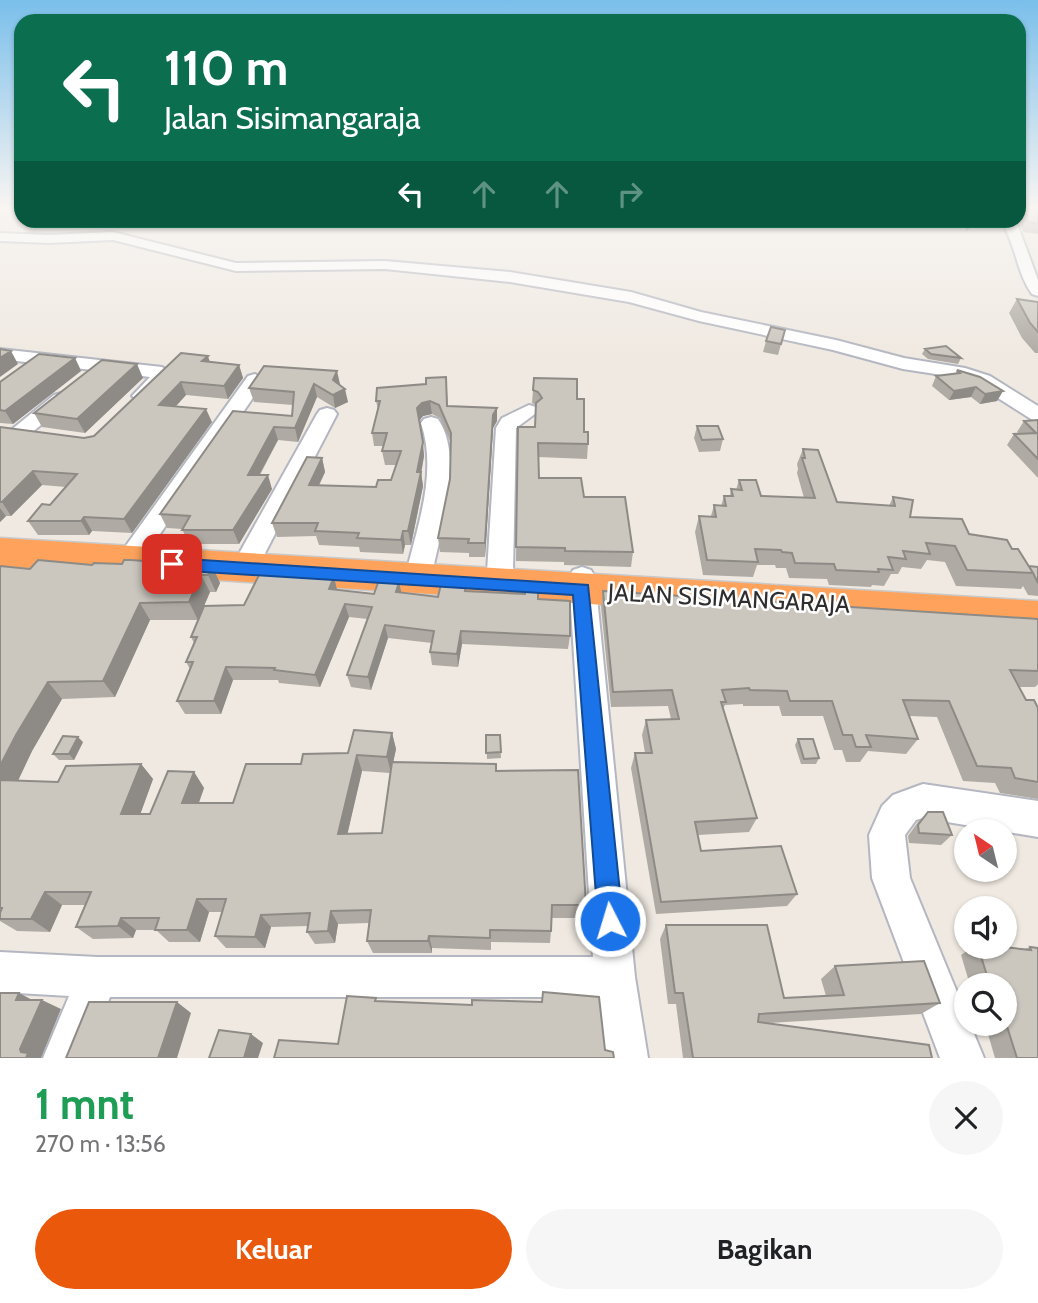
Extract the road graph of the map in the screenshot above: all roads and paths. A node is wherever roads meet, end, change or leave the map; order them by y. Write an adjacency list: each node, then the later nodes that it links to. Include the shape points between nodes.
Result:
1 (201, 257): 12 (street, via 236,267 385,265 510,277 631,297 902,363 958,372 983,380)
2 (1020, 257): 3 (street)
3 (1038, 292)
4 (0, 354): 5 (street)
5 (42, 358): 6 (street); 7 (street)
6 (104, 365): 9 (street, via 162,373); 14 (street)
7 (21, 374)
8 (255, 380): 17 (street)
9 (128, 410)
10 (529, 411): 20 (street, via 506,428)
11 (327, 414): 18 (street)
12 (1038, 415)
13 (431, 423): 19 (street, via 438,436 439,484)
14 (9, 432): 15 (street)
15 (43, 437)
16 (12, 548): 17 (highway, JALAN SISIMANGARAJA); 21 (highway, JALAN SISIMANGARAJA, via 272,571)
17 (134, 552): 18 (highway, JALAN SISIMANGARAJA)
18 (249, 559): 19 (highway, JALAN SISIMANGARAJA)
19 (420, 569): 20 (highway, JALAN SISIMANGARAJA)
20 (500, 572): 21 (highway, JALAN SISIMANGARAJA)
21 (582, 583): 22 (highway, JALAN SISIMANGARAJA); 23 (highway, JALAN SISIMANGARAJA); 27 (street)
22 (1038, 602)
23 (1038, 617)
24 (1038, 819): 30 (street, via 923,800 905,807 887,835 891,878)
25 (0, 972): 26 (street)
26 (97, 977): 27 (street); 28 (street)
27 (615, 977): 29 (street)
28 (65, 1058)
29 (626, 1058)
30 (962, 1058)

